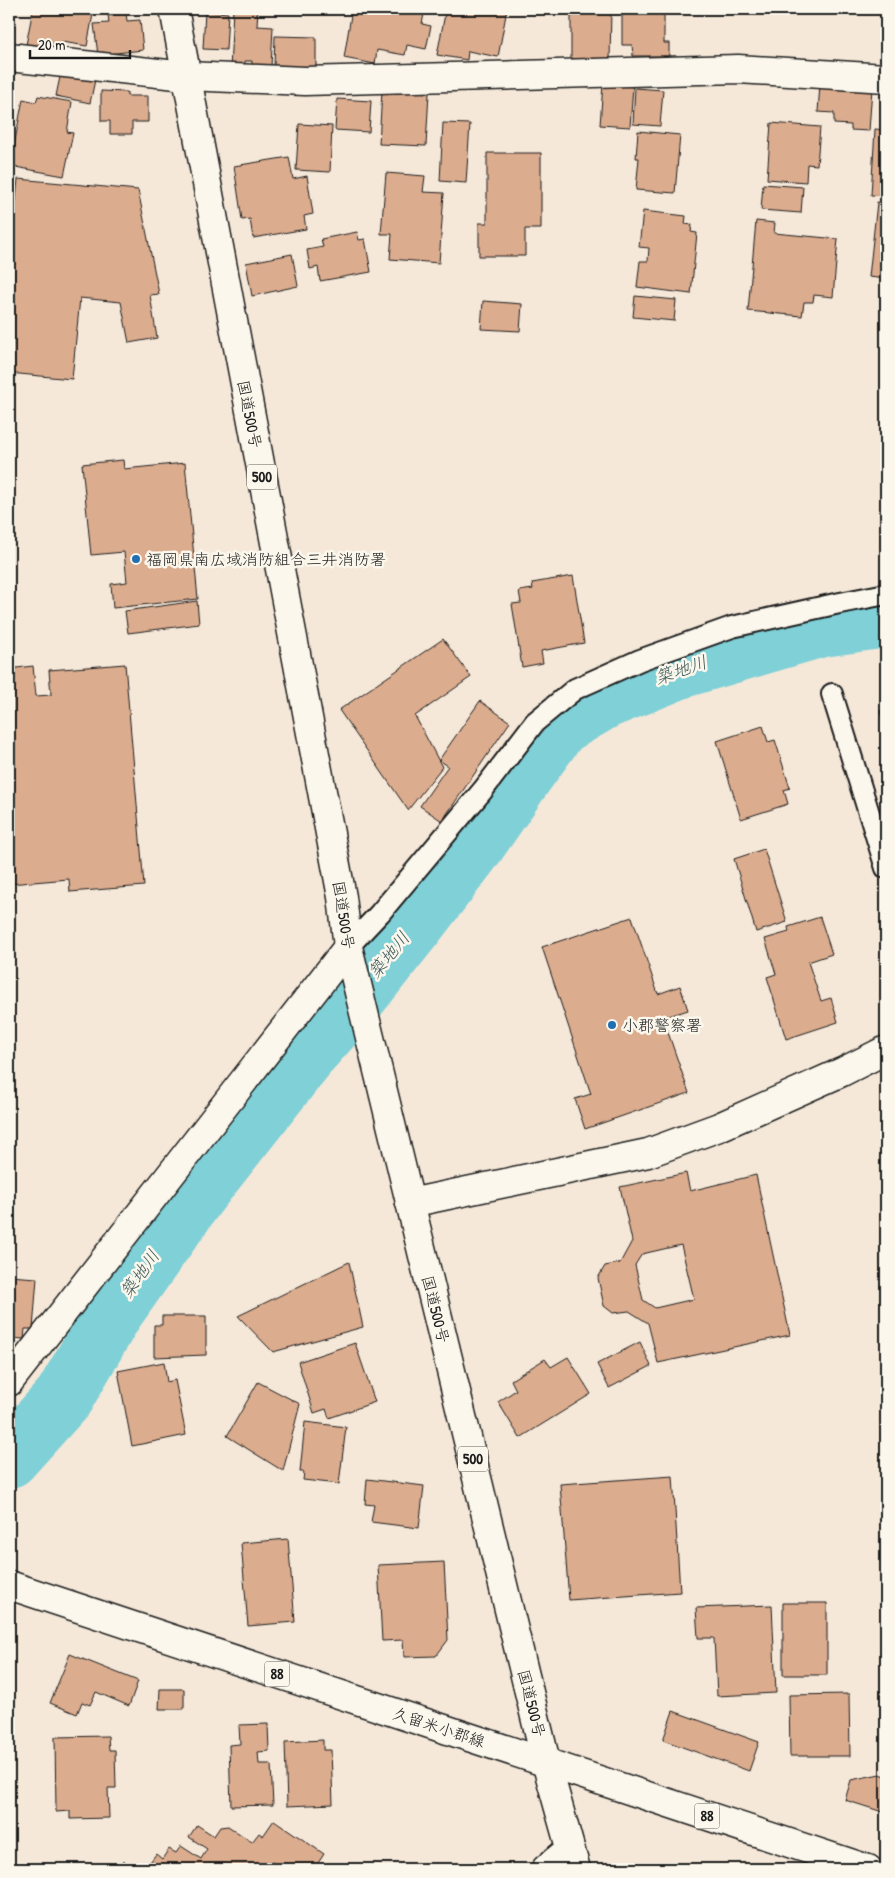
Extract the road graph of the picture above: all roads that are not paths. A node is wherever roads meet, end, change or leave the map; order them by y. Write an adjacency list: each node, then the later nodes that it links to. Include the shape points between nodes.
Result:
1 (174, 9): 3 (main road, 国道500号 / 500)
2 (9, 57): 3 (main road)
3 (186, 76): 4 (main road, via 305,81 738,69); 8 (main road, 国道500号 / 500, via 342,897)
4 (886, 78)
5 (886, 594): 8 (lane, via 732,627 640,660 576,689 535,722 483,790)
6 (832, 694): 7 (lane)
7 (886, 868)
8 (348, 947): 10 (main road, 国道500号 / 500); 11 (main road)
9 (886, 1050): 10 (main road, via 719,1127 648,1153)
10 (410, 1203): 13 (main road, 国道500号 / 500)
11 (9, 1382)
12 (9, 1585): 13 (main road, 久留米小郡線 / 88)
13 (546, 1762): 14 (main road, 国道500号 / 500); 16 (main road, 久留米小郡線 / 88)
14 (573, 1859): 15 (main road)
15 (546, 1869)
16 (868, 1869)

